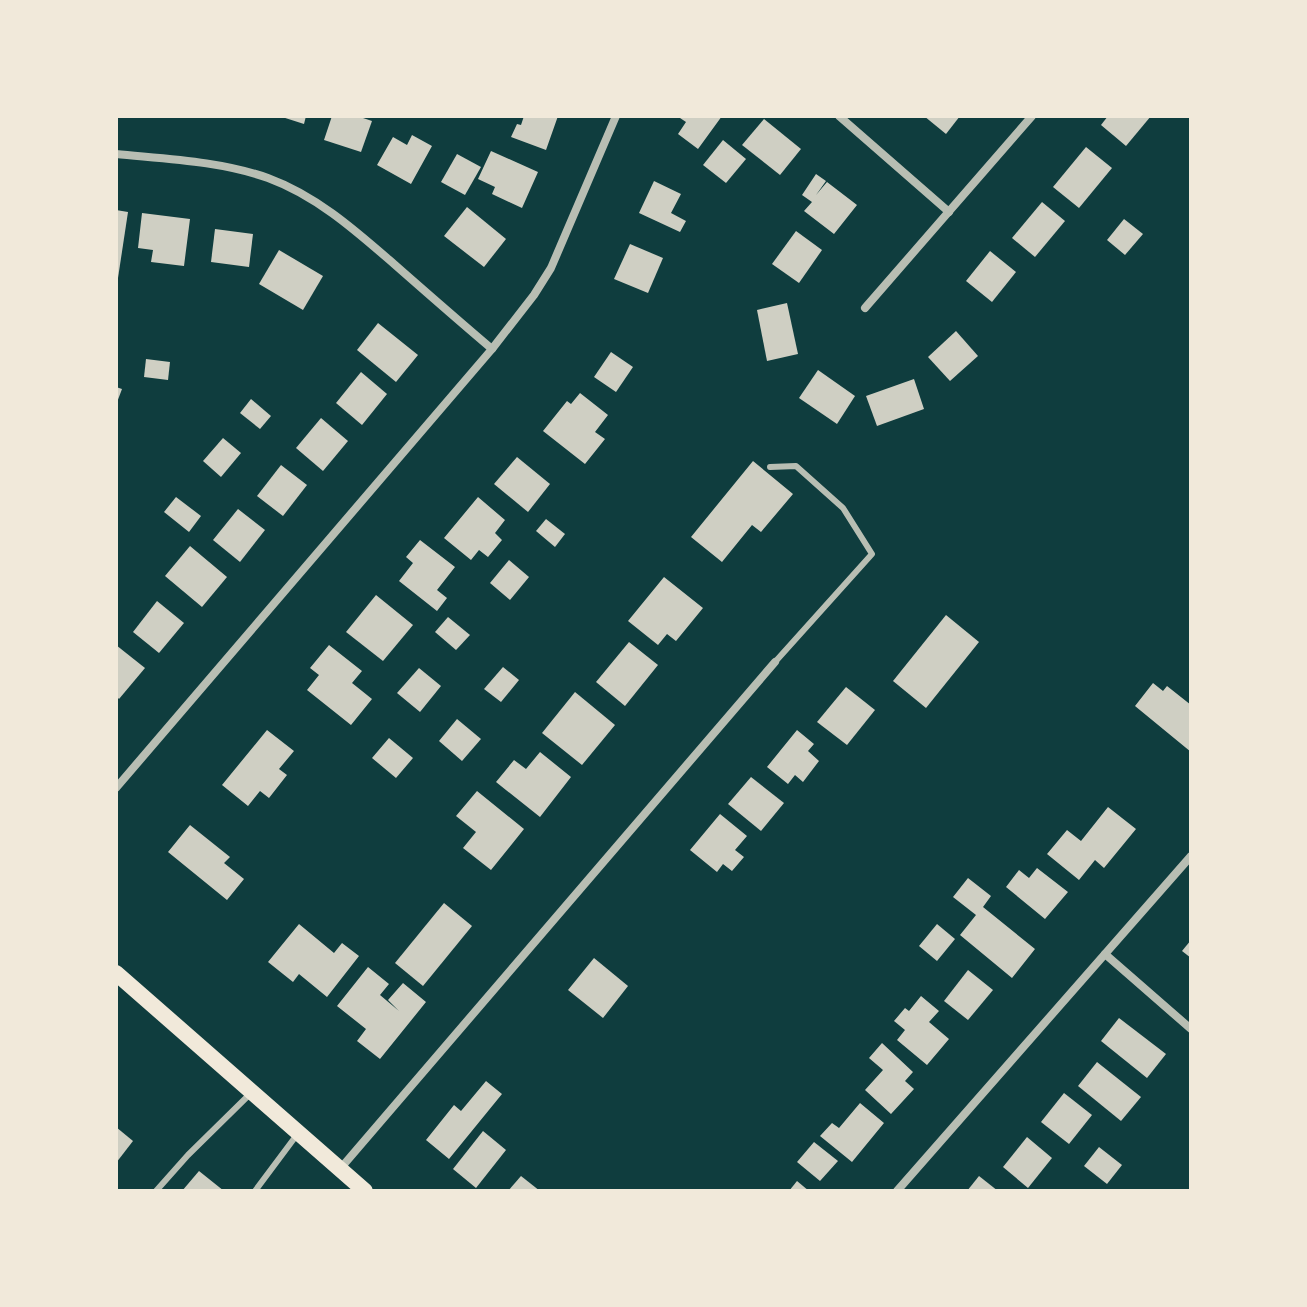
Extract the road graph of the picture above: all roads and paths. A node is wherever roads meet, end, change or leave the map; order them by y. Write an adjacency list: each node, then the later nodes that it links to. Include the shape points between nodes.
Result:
1 (616, 116): 7 (street, via 551,268)
2 (839, 116): 5 (street)
3 (1032, 116): 5 (street)
4 (116, 154): 7 (street, via 229,168 303,194 359,234)
5 (949, 212): 6 (street)
6 (865, 308)
7 (492, 349): 10 (street)
8 (770, 467): 9 (lane, via 796,466 843,508 872,554)
9 (775, 662): 17 (street)
10 (116, 788)
11 (1191, 856): 12 (street)
12 (1105, 954): 14 (street); 21 (street)
13 (116, 973): 15 (main road)
14 (1191, 1029)
15 (252, 1092): 16 (main road); 18 (lane)
16 (298, 1133): 17 (main road); 19 (lane)
17 (340, 1169): 20 (main road)
18 (156, 1191)
19 (255, 1191)
20 (365, 1191)
21 (897, 1191)

